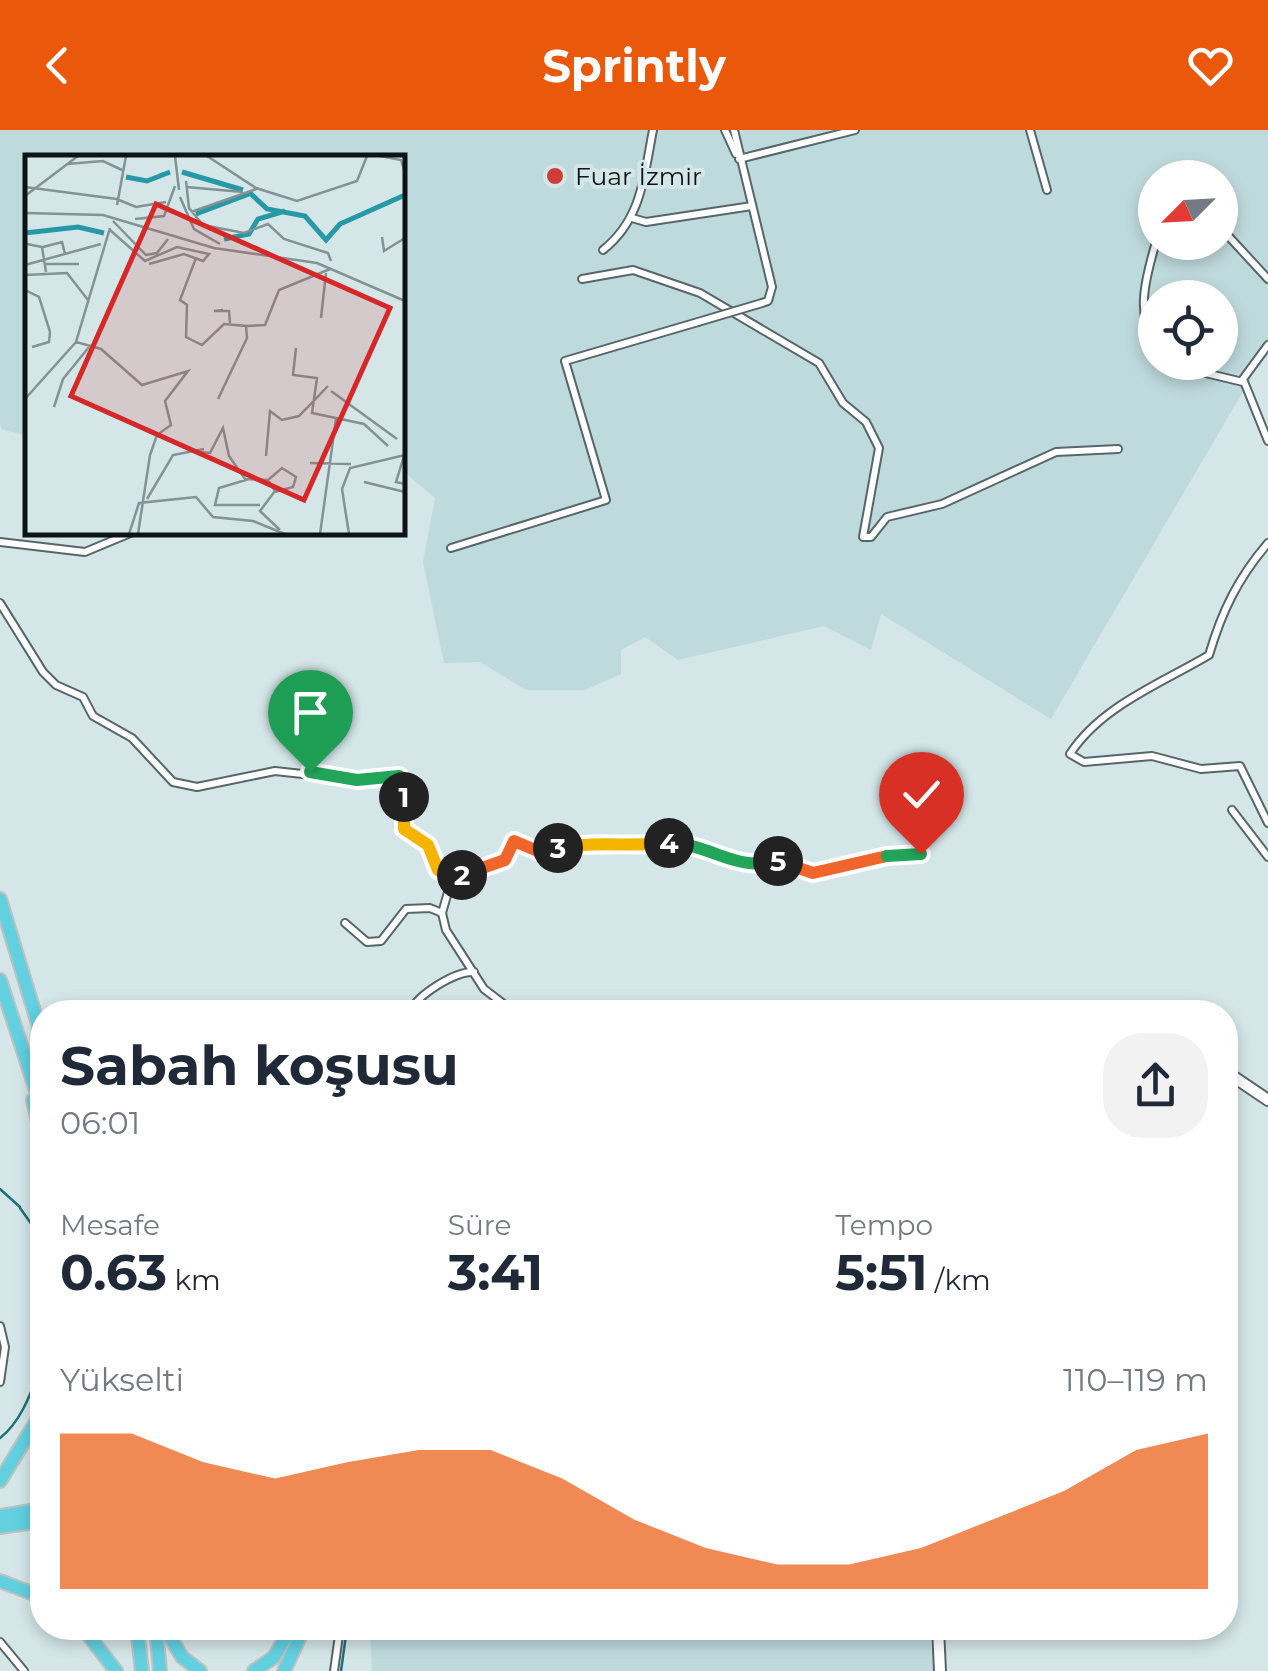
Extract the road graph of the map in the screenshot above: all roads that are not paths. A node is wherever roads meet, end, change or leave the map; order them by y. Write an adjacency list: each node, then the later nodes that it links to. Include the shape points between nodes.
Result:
1 (653, 130): 9 (street)
2 (725, 130): 6 (street)
3 (734, 130): 6 (street)
4 (855, 130): 6 (street)
5 (1030, 130): 7 (street)
6 (738, 159): 8 (street)
7 (1047, 190)
8 (752, 206): 9 (street, via 646,222); 22 (street, bridge, via 772,287 768,301 565,361 606,500)
9 (632, 218): 11 (street)
10 (1238, 246): 13 (street)
11 (603, 250)
12 (582, 279): 18 (street, via 633,270 700,293 819,363 879,448 863,537 887,517 942,504 1056,452)
13 (1268, 279)
14 (1268, 345): 16 (street)
15 (1232, 380): 16 (street)
16 (1244, 383): 17 (street)
17 (1268, 441)
18 (1118, 449)
19 (127, 535): 20 (street, via 85,552)
20 (0, 542)
21 (1268, 543): 25 (street, via 1240,576 1209,655 1153,681 1081,736 1070,754 1084,762 1152,756 1200,769 1240,766)
22 (450, 548)
23 (0, 603): 28 (street, via 29,656 56,685 82,696 93,716 132,738 173,782 197,787 296,770 357,780 399,776 404,829 428,845 438,870)
24 (1232, 810): 27 (street)
25 (1268, 823)
26 (921, 854): 28 (street, via 813,873 788,862 738,863 694,844 598,842 540,852 514,841 505,860)
27 (1268, 858)
28 (452, 878): 30 (street)
29 (0, 899): 34 (highway)
30 (442, 913): 31 (street, via 406,910 381,941 367,942); 32 (street, via 446,930)
31 (345, 924)
32 (476, 972): 35 (street, via 458,974); 36 (street)
33 (0, 980): 37 (highway)
34 (31, 1000)
35 (419, 1000)
36 (498, 1000)
37 (10, 1010): 38 (highway); 40 (highway)
38 (30, 1072)
39 (1238, 1080): 41 (main road)
40 (30, 1091)
41 (1268, 1100)
42 (0, 1326): 43 (street)
43 (0, 1382)
44 (30, 1432): 45 (highway)
45 (0, 1481)
46 (30, 1511): 47 (highway)
47 (0, 1516)
48 (30, 1523): 49 (highway)
49 (0, 1527)
50 (0, 1581): 51 (highway)
51 (30, 1592)
52 (92, 1640): 62 (highway)
53 (138, 1640): 63 (highway)
54 (157, 1640): 64 (highway)
55 (172, 1640): 65 (highway)
56 (284, 1640): 66 (highway)
57 (298, 1640): 67 (highway)
58 (338, 1640): 68 (street)
59 (939, 1640): 69 (main road)
60 (0, 1642): 61 (street)
61 (24, 1671)
62 (116, 1671)
63 (142, 1671)
64 (160, 1671)
65 (200, 1671)
66 (254, 1671)
67 (284, 1671)
68 (334, 1671)
69 (940, 1671)

